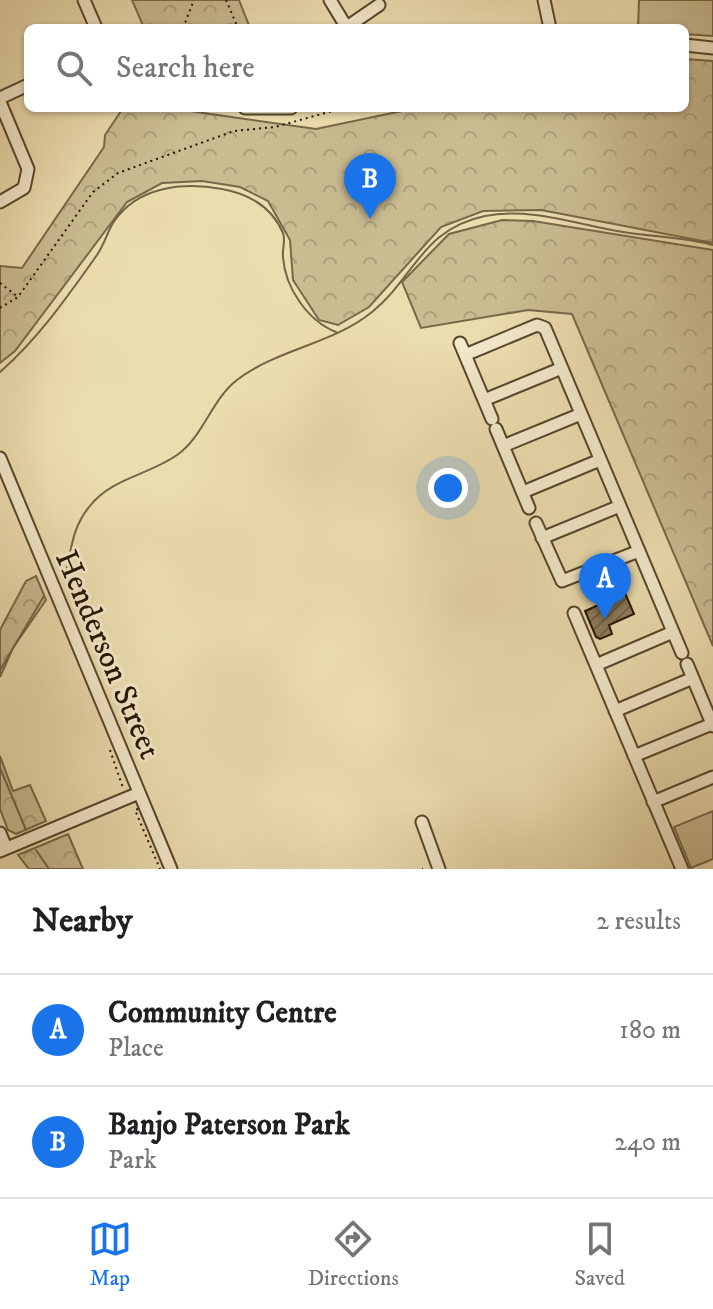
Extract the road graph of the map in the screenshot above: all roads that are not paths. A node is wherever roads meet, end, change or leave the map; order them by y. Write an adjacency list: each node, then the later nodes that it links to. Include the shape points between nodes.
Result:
1 (84, 0): 5 (street)
2 (330, 0): 6 (street)
3 (544, 0): 8 (street)
4 (379, 5): 7 (street)
5 (94, 24)
6 (345, 24)
7 (353, 24)
8 (549, 24)
9 (689, 45): 10 (street)
10 (713, 48)
11 (24, 87): 12 (street)
12 (0, 100): 13 (street, via 28,169 24,188)
13 (0, 202)
14 (460, 343): 15 (street)
15 (465, 355): 16 (street, via 539,324); 17 (street)
16 (562, 368): 17 (street); 18 (street)
17 (484, 400): 19 (street)
18 (581, 414): 19 (street); 21 (street)
19 (503, 446): 22 (street)
20 (0, 458): 36 (street, Henderson Street)
21 (600, 460): 22 (street); 23 (street)
22 (523, 492): 24 (street)
23 (620, 506): 26 (street); 27 (street)
24 (529, 508)
25 (536, 523): 26 (street)
26 (542, 538): 27 (street, via 562,581)
27 (639, 551): 29 (street)
28 (574, 613): 30 (street)
29 (673, 632): 30 (street); 31 (street)
30 (596, 665): 32 (street)
31 (693, 678): 32 (street); 33 (street)
32 (615, 711): 34 (street)
33 (712, 725): 34 (street)
34 (634, 756): 37 (street)
35 (713, 777): 37 (street)
36 (139, 793): 40 (street); 41 (street, Henderson Street)
37 (653, 802): 43 (street)
38 (422, 822): 42 (street)
39 (0, 833): 40 (street)
40 (3, 850)
41 (171, 869)
42 (439, 869)
43 (682, 869)

